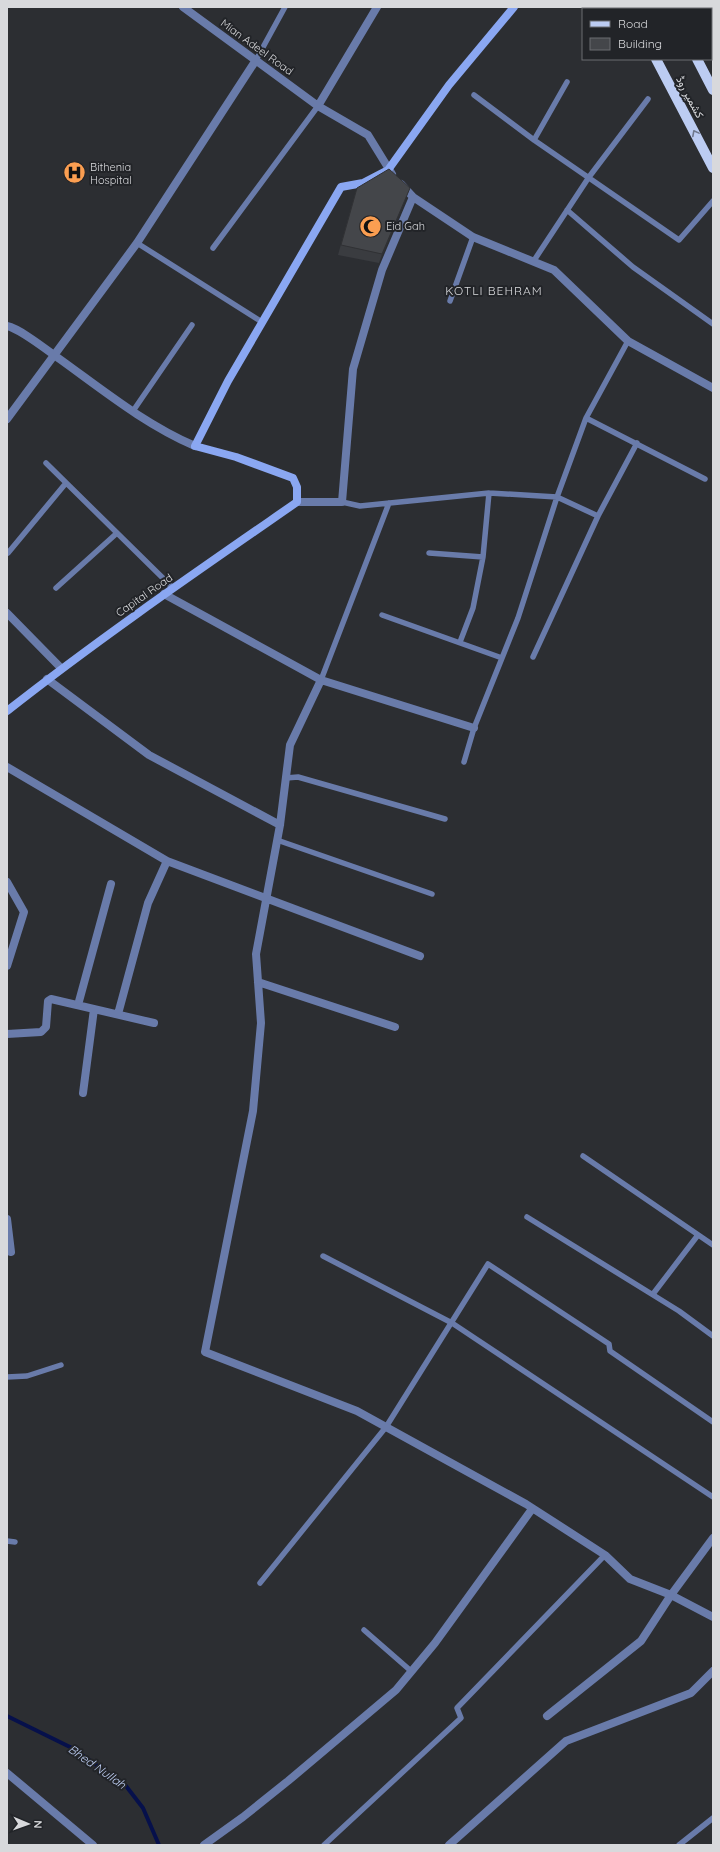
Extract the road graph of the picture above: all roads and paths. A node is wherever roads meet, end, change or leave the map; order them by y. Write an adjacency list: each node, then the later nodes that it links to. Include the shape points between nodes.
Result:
1 (183, 7): 5 (street, Mian Adeel Road)
2 (285, 7): 5 (lane)
3 (377, 7): 12 (street)
4 (514, 7): 15 (street, via 449,85)
5 (256, 60): 12 (street, Mian Adeel Road); 21 (street)
6 (657, 60): 14 (main road, کشمیر روڈ, one-way to 6)
7 (698, 60): 9 (main road)
8 (567, 82): 13 (lane)
9 (713, 90)
10 (474, 95): 13 (lane)
11 (648, 99): 16 (lane)
12 (318, 106): 15 (street, Mian Adeel Road, via 368,135); 22 (lane)
13 (534, 140): 16 (lane)
14 (713, 168)
15 (388, 170): 17 (street, Mian Adeel Road); 25 (street, via 363,183 341,187)
16 (589, 178): 18 (lane, via 679,240); 19 (lane)
17 (413, 197): 20 (street, Mian Adeel Road); 43 (street, via 382,270 353,369)
18 (713, 201)
19 (567, 210): 23 (lane); 26 (lane, via 633,267)
20 (473, 237): 23 (street, Mian Adeel Road); 24 (lane)
21 (137, 243): 25 (lane); 30 (street)
22 (213, 248)
23 (533, 262): 29 (street, Mian Adeel Road, via 554,270)
24 (450, 301)
25 (262, 322): 36 (street)
26 (713, 324)
27 (192, 325): 32 (lane)
28 (7, 326): 30 (street)
29 (628, 340): 31 (street, Mian Adeel Road); 33 (lane)
30 (53, 355): 32 (street); 34 (street)
31 (713, 388)
32 (133, 411): 36 (street, via 172,436)
33 (586, 418): 35 (lane); 41 (lane)
34 (7, 419)
35 (637, 443): 38 (lane); 45 (lane)
36 (195, 446): 42 (street, via 236,457 293,478 298,487)
37 (46, 463): 39 (lane)
38 (705, 479)
39 (66, 483): 46 (lane); 47 (lane)
40 (489, 493): 41 (lane); 44 (lane); 49 (lane)
41 (557, 497): 45 (lane); 57 (lane, via 518,618)
42 (297, 502): 43 (street); 51 (street, Capital Road)
43 (342, 502): 44 (lane, via 360,506)
44 (389, 503): 60 (lane)
45 (598, 516): 56 (lane)
46 (117, 533): 50 (lane); 51 (lane)
47 (8, 553)
48 (429, 553): 49 (lane)
49 (483, 558): 55 (lane, via 473,608)
50 (56, 588)
51 (173, 588): 52 (street, Capital Road)
52 (164, 594): 58 (street, Capital Road); 60 (street)
53 (7, 612): 58 (street)
54 (382, 615): 55 (lane)
55 (460, 642): 57 (lane)
56 (533, 657)
57 (502, 658): 62 (lane)
58 (62, 668): 59 (street, Capital Road)
59 (48, 679): 61 (street, Capital Road); 67 (street, via 149,755)
60 (321, 680): 62 (street); 65 (street, via 290,745)
61 (7, 710)
62 (474, 728): 63 (lane)
63 (464, 762)
64 (7, 767): 69 (street)
65 (286, 778): 66 (lane, via 298,777); 67 (street)
66 (445, 819)
67 (280, 824): 68 (street)
68 (277, 840): 72 (lane); 73 (street)
69 (167, 861): 73 (street); 79 (street, via 148,903)
70 (7, 882): 75 (street, via 24,912)
71 (111, 884): 77 (street)
72 (432, 894)
73 (267, 898): 74 (street); 76 (street, via 256,954)
74 (420, 956)
75 (7, 966)
76 (258, 982): 81 (street); 97 (street, via 262,1023 252,1111 205,1352 357,1411)
77 (78, 1005): 78 (street); 82 (street, via 51,999 48,1002 46,1027 42,1032)
78 (94, 1009): 79 (street); 83 (street)
79 (118, 1014): 80 (street)
80 (154, 1023)
81 (395, 1027)
82 (7, 1034)
83 (83, 1093)
84 (583, 1156): 87 (lane)
85 (527, 1217): 91 (lane)
86 (7, 1219): 89 (street)
87 (698, 1235): 88 (lane); 91 (lane)
88 (713, 1245)
89 (11, 1252)
90 (323, 1256): 92 (lane)
91 (653, 1294): 93 (lane)
92 (452, 1323): 96 (lane, via 488,1264 609,1344 610,1352); 97 (lane); 98 (lane)
93 (713, 1336)
94 (60, 1365): 95 (lane, via 27,1376)
95 (7, 1377)
96 (713, 1422)
97 (386, 1427): 99 (street); 104 (lane)
98 (713, 1497)
99 (532, 1509): 103 (street); 108 (street, via 435,1643)
100 (713, 1538): 105 (street)
101 (7, 1541): 102 (lane)
102 (15, 1542)
103 (605, 1555): 105 (street, via 630,1579); 113 (lane, via 457,1708 461,1718)
104 (260, 1583)
105 (671, 1595): 106 (street); 110 (street, via 641,1641)
106 (713, 1617)
107 (364, 1630): 108 (lane)
108 (411, 1671): 115 (street, via 396,1690 288,1781)
109 (713, 1671): 116 (street, via 691,1693 566,1741)
110 (547, 1716)
111 (7, 1773): 114 (street)
112 (713, 1818): 117 (lane)
113 (327, 1844)
114 (93, 1845)
115 (204, 1845)
116 (449, 1845)
117 (679, 1845)

